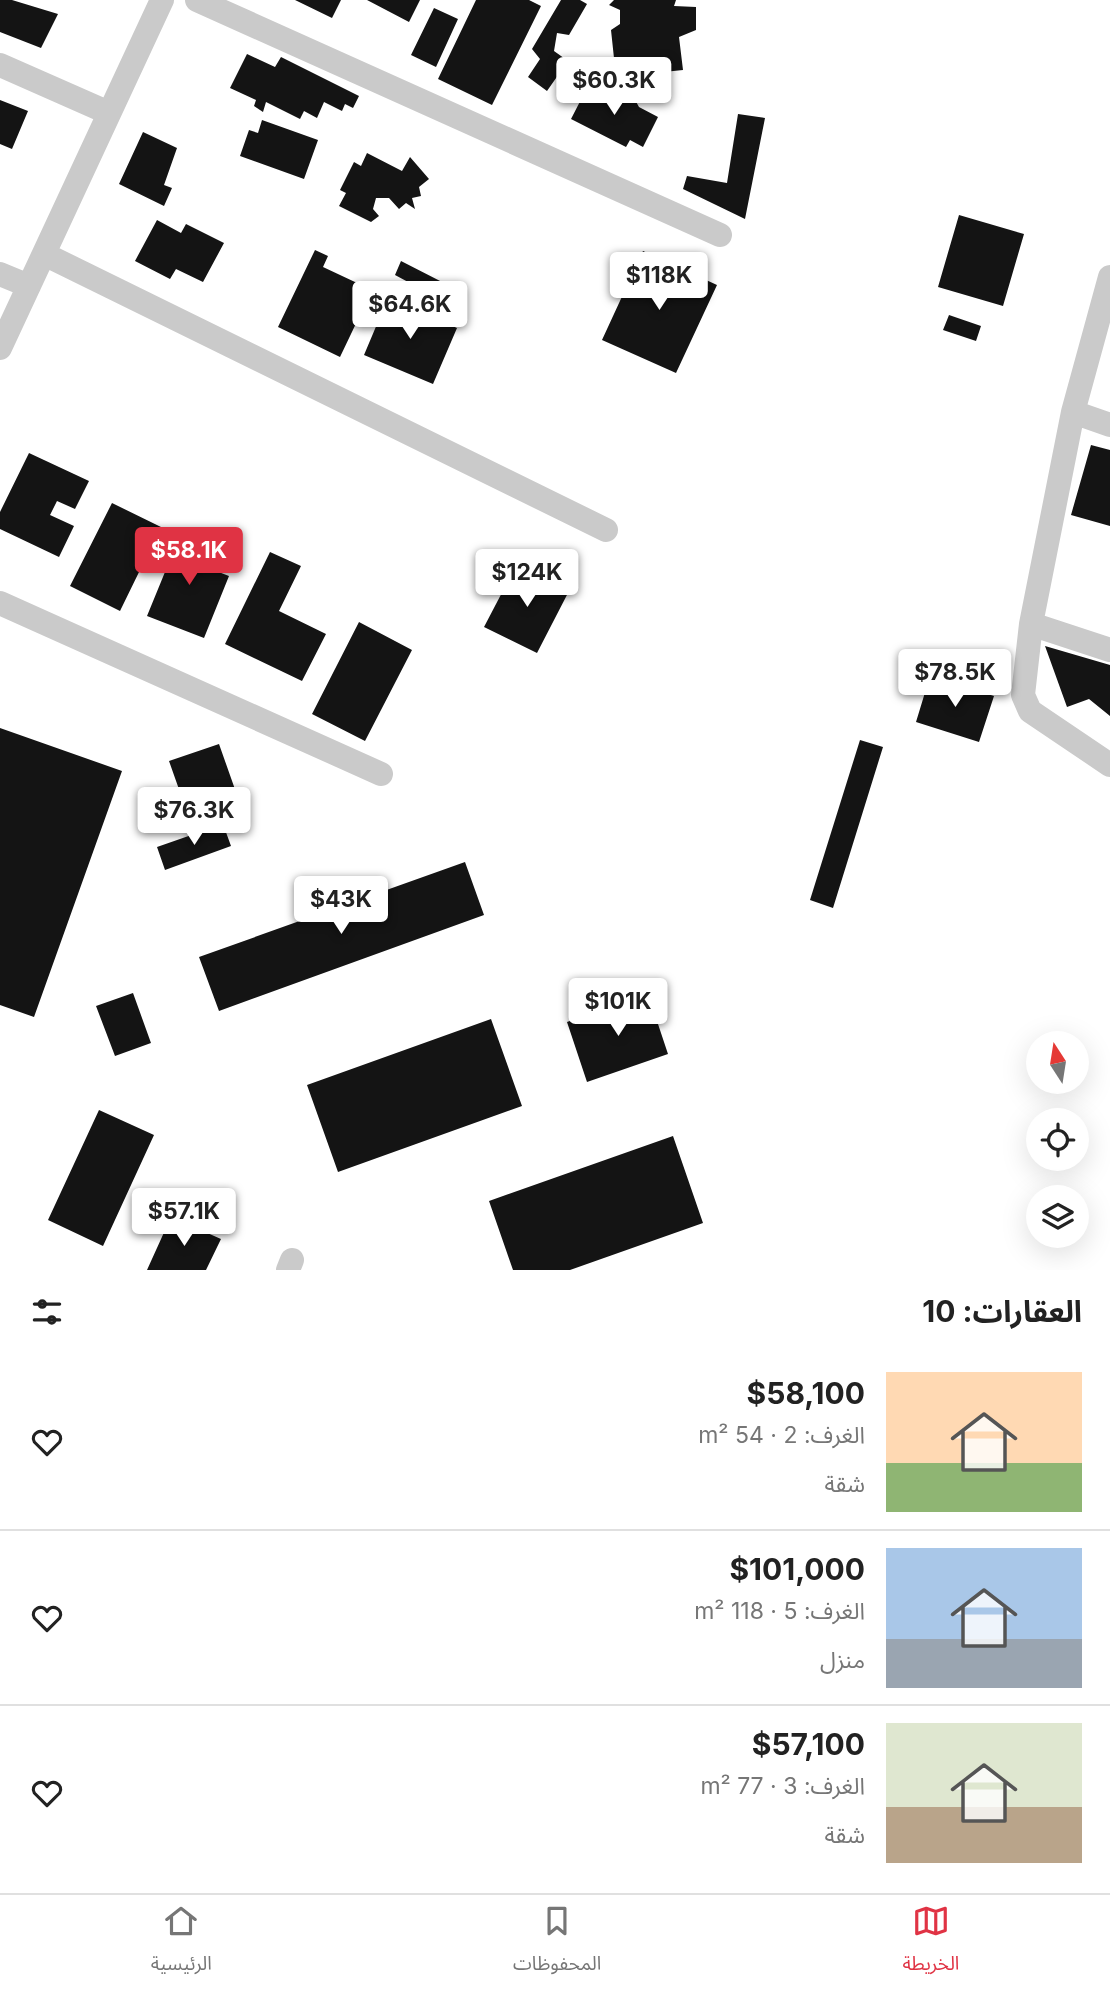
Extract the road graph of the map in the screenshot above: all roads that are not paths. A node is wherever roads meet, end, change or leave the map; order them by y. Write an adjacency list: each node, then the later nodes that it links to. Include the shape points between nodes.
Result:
1 (162, 0): 4 (street)
2 (197, 0): 5 (street)
3 (0, 65): 4 (street)
4 (109, 113): 6 (street)
5 (720, 235)
6 (44, 254): 9 (street); 13 (street)
7 (0, 274): 9 (street)
8 (1110, 277): 11 (street)
9 (29, 286): 10 (street)
10 (0, 348)
11 (1073, 412): 12 (street); 15 (street)
12 (1110, 425)
13 (606, 530)
14 (0, 603): 18 (street)
15 (1031, 624): 16 (street); 17 (street, via 1023,695 1026,705)
16 (1110, 650)
17 (1110, 765)
18 (381, 774)

